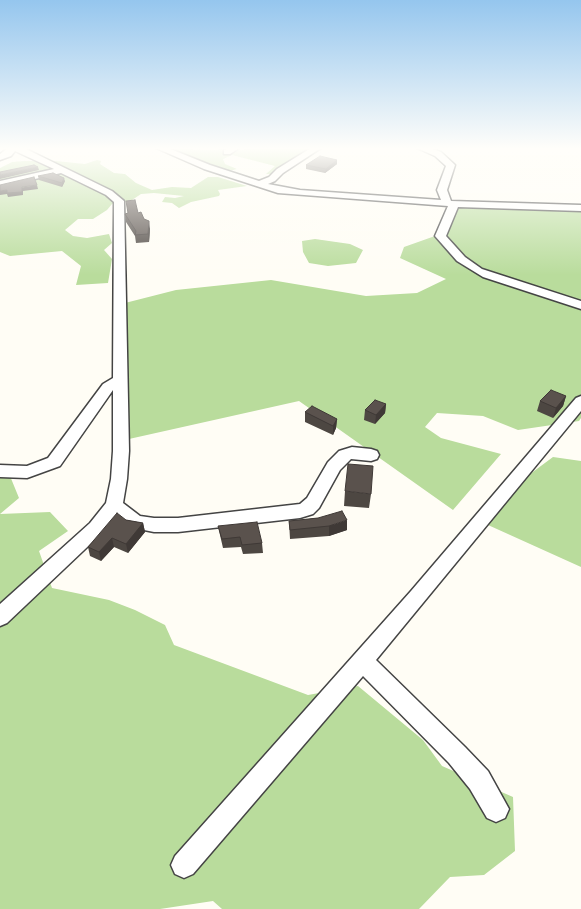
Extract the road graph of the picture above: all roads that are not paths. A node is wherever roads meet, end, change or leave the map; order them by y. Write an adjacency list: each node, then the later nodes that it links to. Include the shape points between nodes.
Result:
1 (104, 190): 7 (street, via 119,202)
2 (281, 190): 4 (street)
3 (442, 190): 4 (street)
4 (450, 204): 5 (street); 6 (street, via 440,236 461,259 487,275)
5 (581, 208)
6 (581, 304)
7 (121, 380): 10 (street, via 108,386 54,462 27,472); 11 (street, via 121,452)
8 (581, 401): 13 (street)
9 (371, 455): 11 (street, via 352,452 345,455 334,466 313,503 300,511 154,525 136,522)
10 (0, 471)
11 (114, 505): 12 (street, via 96,528)
12 (0, 617)
13 (362, 661): 14 (street, via 458,755 479,780); 15 (street)
14 (496, 809)
15 (184, 865)

